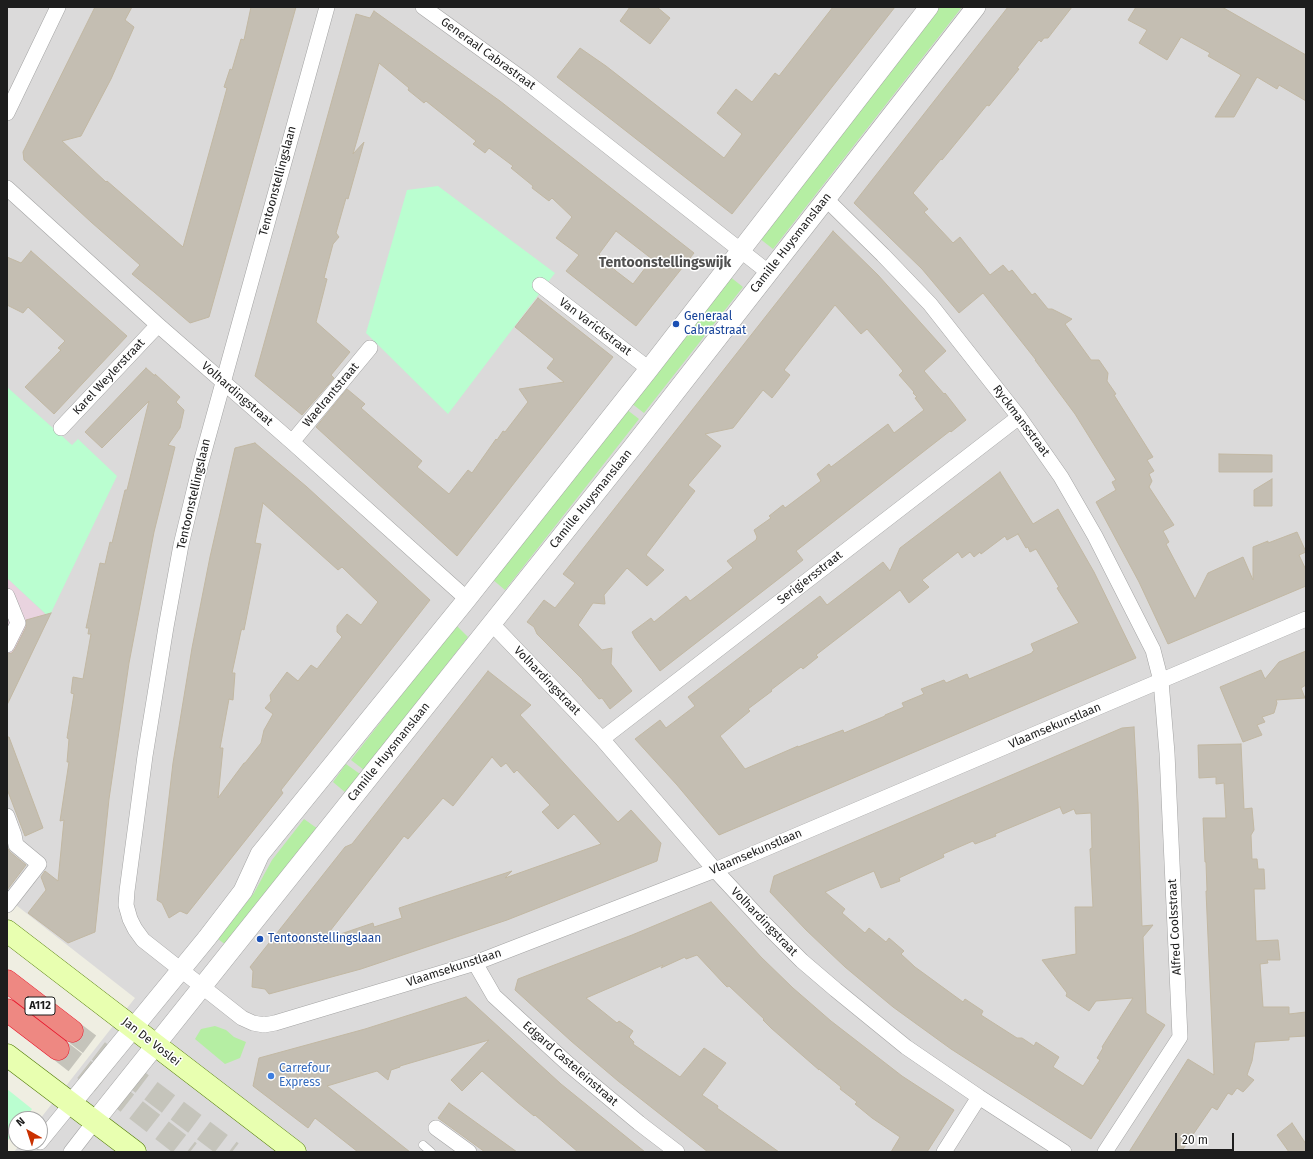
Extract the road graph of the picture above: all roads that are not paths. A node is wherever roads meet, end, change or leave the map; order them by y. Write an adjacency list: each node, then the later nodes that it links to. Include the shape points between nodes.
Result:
1 (58, 7): 6 (street)
2 (327, 7): 15 (street, Tentoonstellingslaan)
3 (423, 7): 9 (street, Generaal Cabrastraat, via 524,80)
4 (929, 7): 9 (street)
5 (976, 7): 8 (street, Camille Huysmanslaan)
6 (7, 112)
7 (7, 188): 12 (street, Volhardingstraat)
8 (826, 199): 10 (street, Camille Huysmanslaan); 16 (street, Ryckmansstraat, via 930,304)
9 (742, 251): 10 (street, Generaal Cabrastraat); 14 (street)
10 (768, 272): 22 (street, Camille Huysmanslaan)
11 (540, 285): 14 (street, Van Varickstraat)
12 (158, 325): 15 (street, Volhardingstraat); 17 (street, Karel Weylerstraat)
13 (370, 348): 18 (street, Waelrantstraat)
14 (649, 369): 20 (street)
15 (223, 382): 18 (street, Volhardingstraat); 31 (street, Tentoonstellingslaan, via 198,473 166,627 145,756 126,905 130,919 143,940)
16 (1019, 417): 24 (street, Ryckmansstraat, via 1061,477 1095,536 1153,650); 25 (street, Serigiersstraat)
17 (60, 428)
18 (292, 442): 20 (street, Volhardingstraat)
19 (7, 596): 23 (street, via 18,623)
20 (467, 599): 31 (street, via 260,854 242,892)
21 (1306, 619): 24 (street, Vlaamsekunstlaan)
22 (492, 624): 25 (street, Volhardingstraat); 33 (street, Camille Huysmanslaan)
23 (7, 645)
24 (1161, 681): 27 (street, Vlaamsekunstlaan); 54 (street, Alfred Coolsstraat, via 1167,753 1180,1037)
25 (602, 739): 27 (street, Volhardingstraat)
26 (7, 816): 28 (street, via 16,845 39,864)
27 (715, 870): 30 (street, Vlaamsekunstlaan); 40 (street, Volhardingstraat, via 802,961 906,1047)
28 (7, 905)
29 (7, 931): 35 (main road, Jan De Voslei)
30 (475, 963): 33 (street, Vlaamsekunstlaan, via 264,1025 242,1018); 51 (street, Edgard Casteleinstraat, via 494,996 567,1063)
31 (181, 970): 33 (street); 35 (street)
32 (7, 981): 36 (highway, A112)
33 (202, 986): 37 (street, Camille Huysmanslaan)
34 (7, 1010): 38 (highway, A112)
35 (133, 1028): 37 (main road, Jan De Voslei); 41 (street)
36 (72, 1031)
37 (155, 1046): 42 (street, Camille Huysmanslaan); 48 (main road, Jan De Voslei)
38 (58, 1049)
39 (7, 1055): 41 (main road)
40 (979, 1097): 52 (street); 53 (street, Volhardingstraat)
41 (71, 1104): 42 (main road); 44 (street)
42 (95, 1121): 46 (street, Camille Huysmanslaan); 47 (main road)
43 (436, 1128): 50 (street)
44 (48, 1132)
45 (423, 1144): 49 (lane)
46 (71, 1152)
47 (135, 1152)
48 (295, 1152)
49 (431, 1152)
50 (469, 1152)
51 (677, 1152)
52 (944, 1152)
53 (1064, 1152)
54 (1105, 1152)

